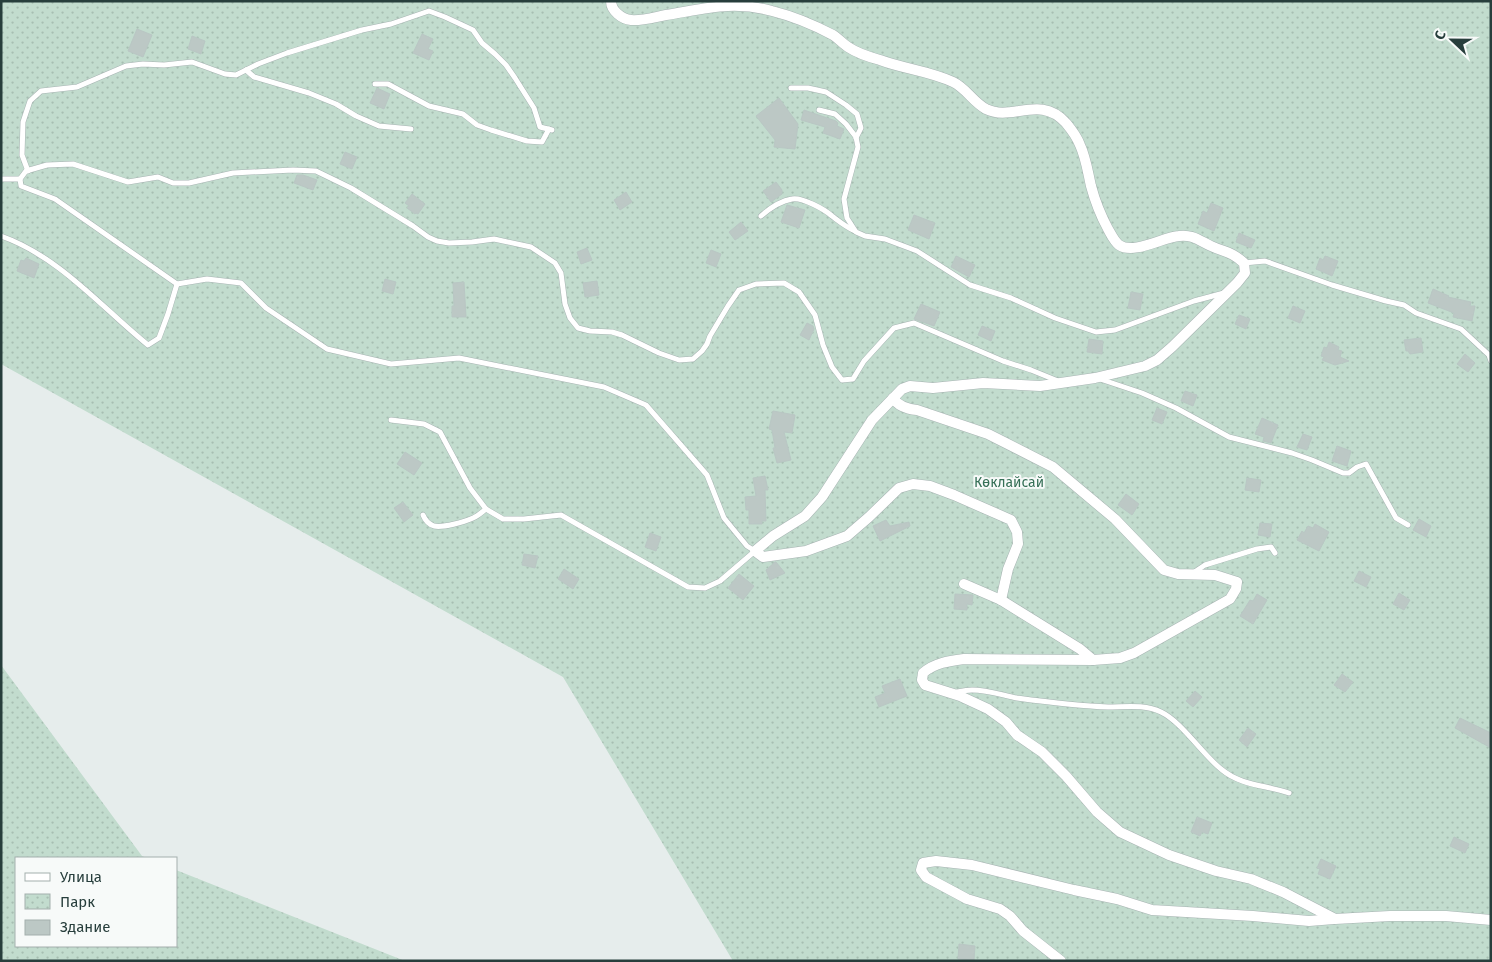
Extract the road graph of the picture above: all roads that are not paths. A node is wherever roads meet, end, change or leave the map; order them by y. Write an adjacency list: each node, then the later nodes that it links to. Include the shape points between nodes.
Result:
1 (610, 1): 14 (street, via 616,13 630,20 729,5 785,14 833,36 849,48 956,83 986,108 1007,112 1031,108 1055,114 1064,121 1080,146 1098,208 1119,244 1137,247 1188,236 1235,255)
2 (246, 70): 3 (lane, via 337,37 429,11 473,30 506,65 534,108 540,127 551,130 542,142 527,141 477,125 463,114 430,106 388,84); 6 (lane, via 254,77 336,104 379,126); 8 (lane, via 236,75 192,62 164,66 143,64 126,66 77,87 40,90 30,101 23,122 22,155)
3 (375, 84)
4 (791, 88): 7 (lane, via 826,92 846,105 857,114 861,128)
5 (819, 110): 7 (lane, via 835,114)
6 (411, 129)
7 (856, 138): 12 (lane, via 858,147 844,199 846,218)
8 (28, 171): 10 (lane); 19 (lane, via 47,165 73,164 128,182 158,177 174,183 189,183 233,173 316,171 351,188 438,241 494,239 531,247 555,263 561,273 565,304 578,328 622,335 679,360 693,358 702,351 739,290 756,284 784,283 799,292 815,315 832,367 842,380 853,379 864,361 894,328 914,323)
9 (1, 179): 10 (lane)
10 (20, 179): 15 (lane, via 21,186 55,199)
11 (761, 216): 12 (lane, via 772,207 794,198 813,204)
12 (856, 232): 16 (lane, via 917,251 970,285 1096,332 1115,330)
13 (1, 236): 15 (lane, via 55,265 148,345 160,338)
14 (1244, 263): 16 (street, via 1245,273); 17 (lane, via 1265,261 1332,285 1404,305 1416,313 1462,329 1489,355)
15 (176, 284): 25 (lane, via 207,279 241,283 266,308 327,349 390,364 459,358 604,387 646,405 707,475 724,518)
16 (1227, 292): 18 (street, via 1157,360)
17 (1491, 361)
18 (1095, 378): 19 (street); 24 (lane, via 1142,393 1229,437 1292,453 1343,473 1366,464 1396,518)
19 (1060, 383): 20 (street, via 1040,386 983,383 933,388 910,386)
20 (893, 398): 25 (street, via 872,420 822,497 805,516); 27 (street, via 907,409 988,434 1054,467 1115,519 1164,570)
21 (391, 420): 22 (lane, via 424,424 440,432 470,488)
22 (486, 509): 23 (lane, via 475,518 447,525 434,526); 25 (lane, via 503,519 560,514 688,587 705,588 720,580)
23 (423, 515)
24 (1408, 525)
25 (755, 551): 29 (street, via 763,557 784,555 806,551 847,536 899,488 913,484 930,486 1011,520 1018,544)
26 (1276, 553): 27 (lane, via 1271,547 1257,549 1205,565)
27 (1190, 574): 30 (street, via 1226,578 1237,582 1236,589 1230,599 1134,653 1120,658)
28 (964, 584): 29 (street)
29 (1001, 600): 30 (street)
30 (1093, 660): 31 (street, via 964,659 929,667 923,672 925,685)
31 (952, 693): 32 (lane, via 971,690 1076,705 1131,706 1160,711 1222,770 1251,785); 33 (street, via 988,709 1006,722 1017,735 1042,752 1097,812 1120,832 1216,871 1251,879)
32 (1289, 793)
33 (1335, 919): 34 (street, via 1446,916); 35 (street, via 1309,921 1152,910 972,865 936,861 922,863 921,870 926,877 966,899 1000,909)
34 (1491, 920)
35 (1060, 961)

